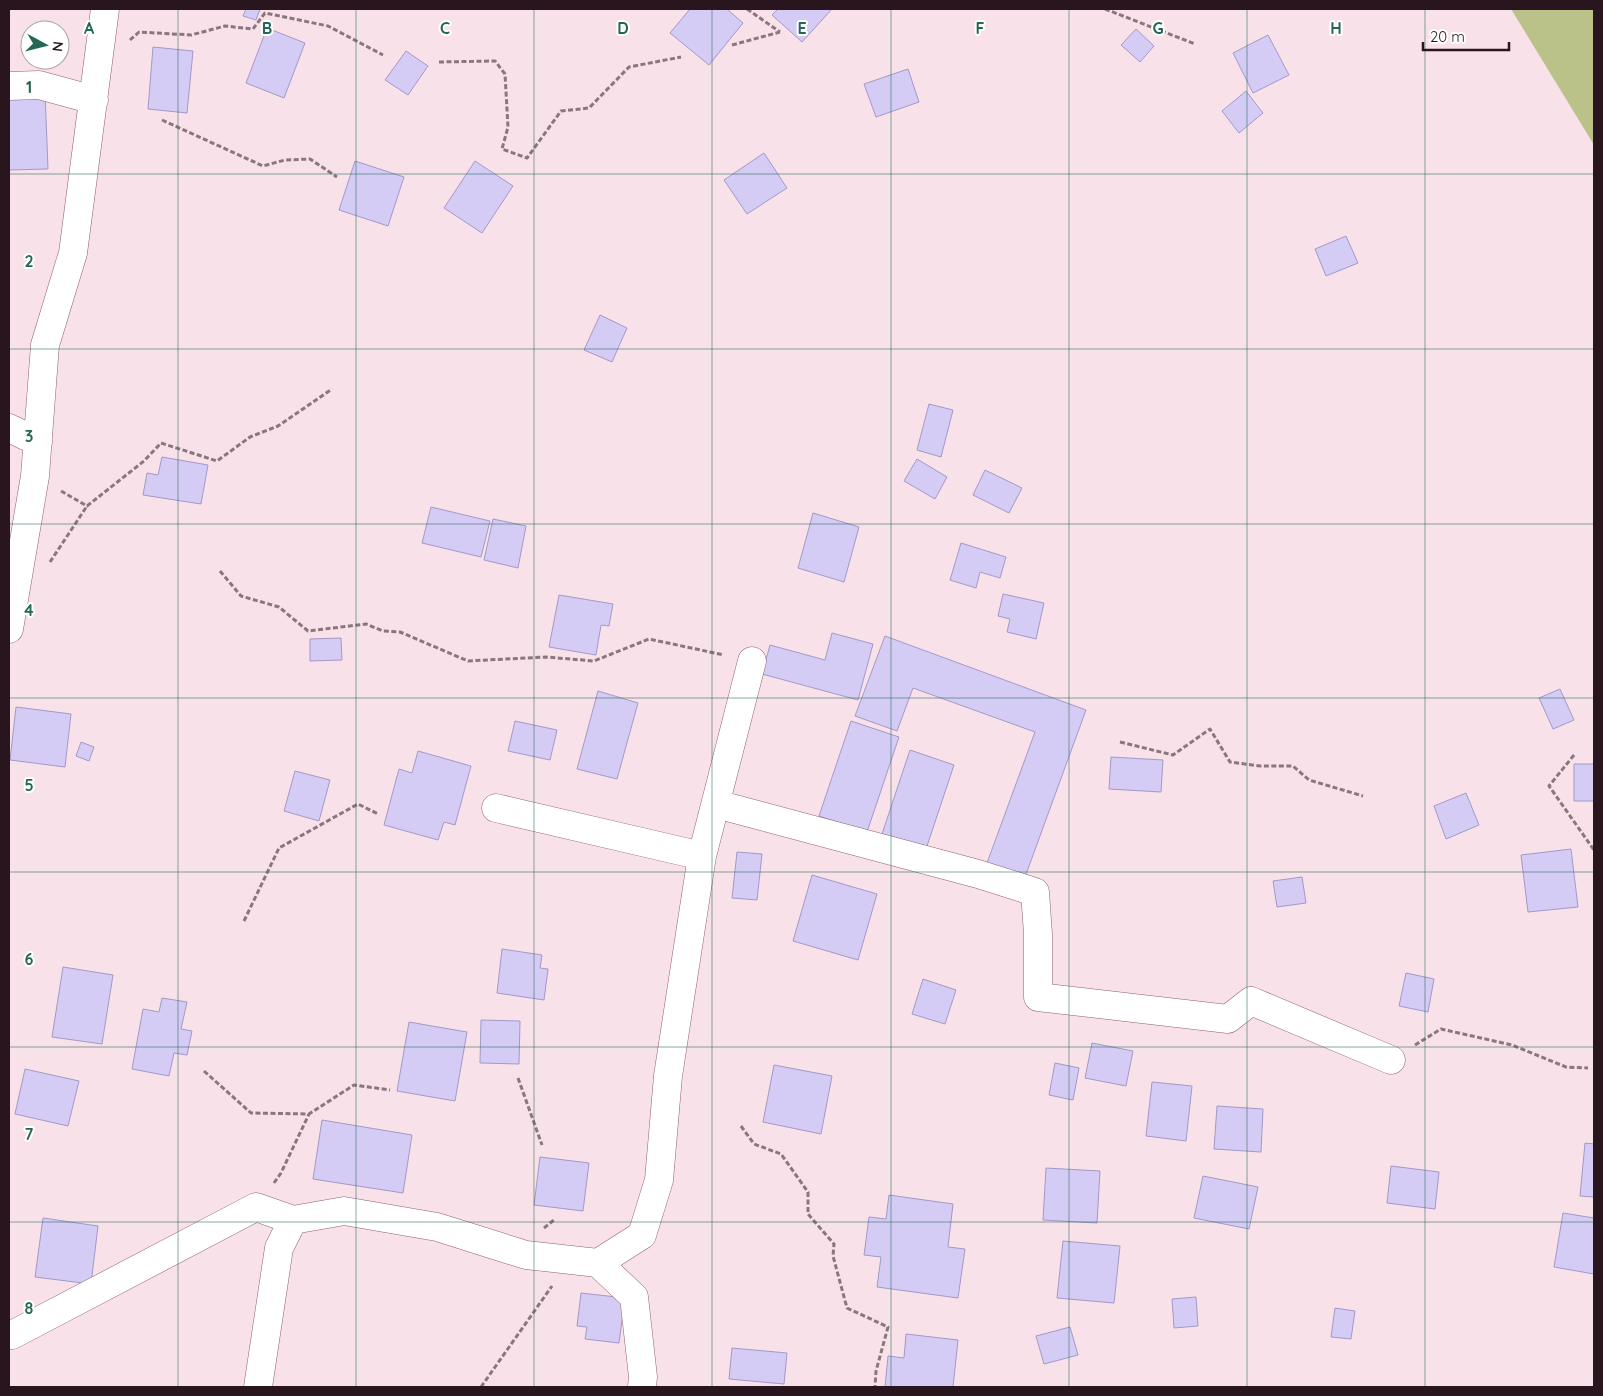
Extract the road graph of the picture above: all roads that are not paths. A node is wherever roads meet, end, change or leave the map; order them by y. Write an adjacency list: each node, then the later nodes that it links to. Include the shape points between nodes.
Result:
1 (105, 9): 3 (street)
2 (9, 86): 3 (street, via 39,85)
3 (94, 100): 5 (street, via 73,253 45,345)
4 (9, 428): 5 (street)
5 (38, 442): 6 (street)
6 (9, 630)
7 (752, 661): 8 (street)
8 (716, 804): 10 (street); 11 (street, via 1035,892 1038,997 1228,1019 1250,1001)
9 (496, 808): 10 (street)
10 (702, 856): 13 (street, via 668,1076 659,1180 642,1236)
11 (1391, 1060)
12 (293, 1220): 13 (street, via 344,1211 437,1227 526,1255); 14 (street, via 256,1207); 15 (street, via 279,1248)
13 (598, 1263): 16 (street, via 634,1297)
14 (12, 1335)
15 (258, 1387)
16 (642, 1387)

